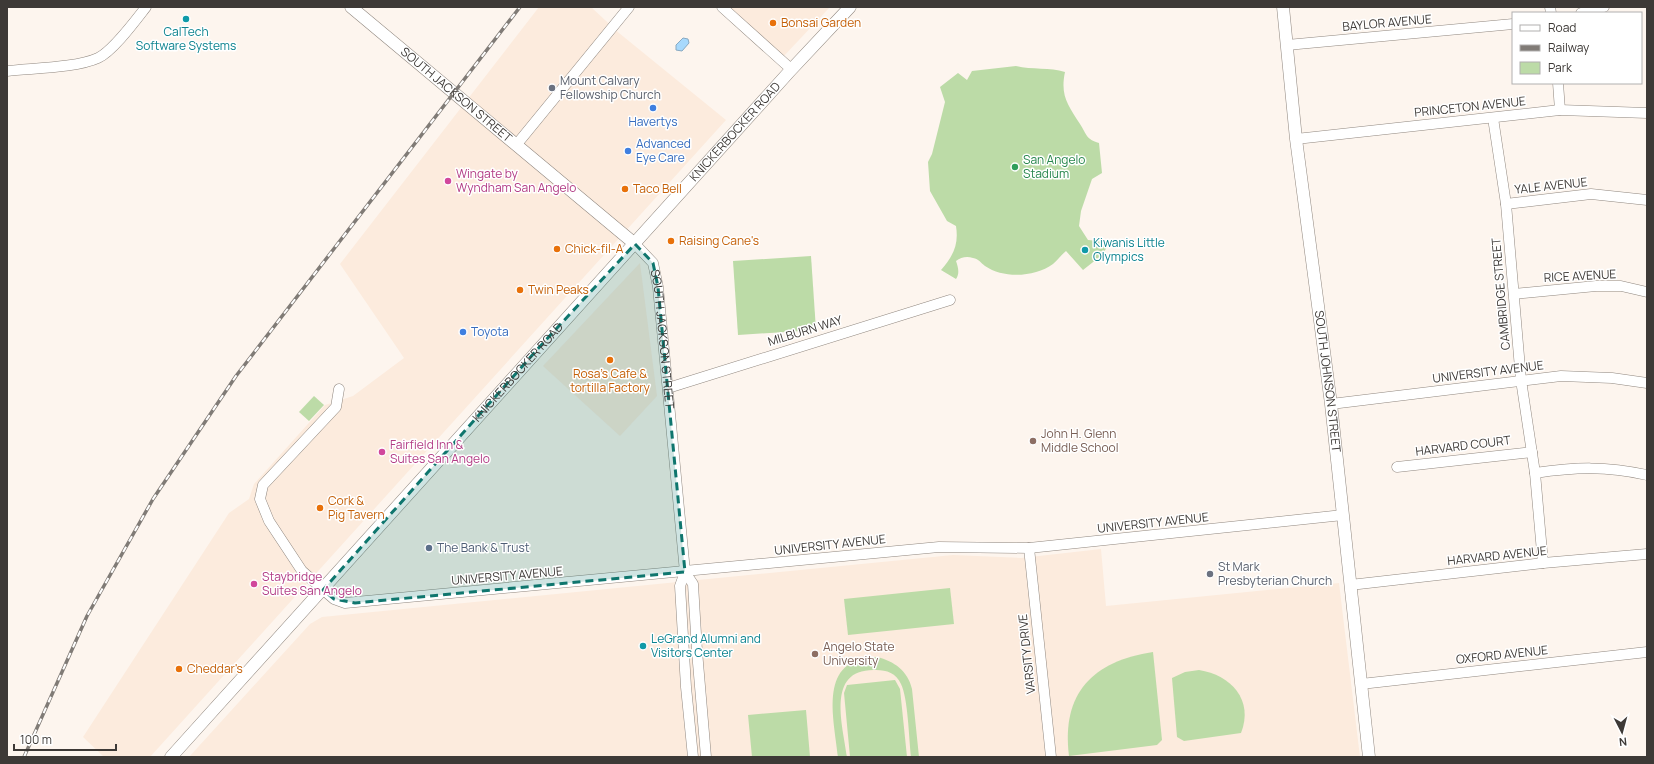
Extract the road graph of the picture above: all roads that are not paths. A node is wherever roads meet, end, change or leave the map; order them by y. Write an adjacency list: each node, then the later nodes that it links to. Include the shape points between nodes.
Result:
1 (146, 7): 12 (street, via 116,43 99,58 80,63)
2 (351, 7): 18 (main road, SOUTH JACKSON STREET)
3 (629, 7): 18 (street)
4 (722, 7): 11 (street)
5 (850, 7): 11 (main road, KNICKERBOCKER ROAD)
6 (1283, 7): 10 (main road, SOUTH JOHNSON STREET)
7 (1604, 7): 8 (street)
8 (1585, 12)
9 (1512, 24): 10 (street, BAYLOR AVENUE)
10 (1287, 45): 17 (main road, SOUTH JOHNSON STREET)
11 (791, 69): 21 (main road, KNICKERBOCKER ROAD)
12 (7, 71)
13 (1558, 84): 14 (street)
14 (1560, 110): 15 (street, PRINCETON AVENUE); 16 (street, PRINCETON AVENUE)
15 (1647, 113)
16 (1494, 118): 17 (street, PRINCETON AVENUE); 20 (street, CAMBRIDGE STREET)
17 (1296, 139): 29 (main road, SOUTH JOHNSON STREET)
18 (517, 144): 21 (main road, SOUTH JACKSON STREET)
19 (1647, 200): 20 (street, YALE AVENUE, via 1591,194)
20 (1506, 204): 23 (street, CAMBRIDGE STREET)
21 (635, 244): 27 (street, SOUTH JACKSON STREET, via 653,263 658,287); 40 (main road, KNICKERBOCKER ROAD)
22 (1647, 292): 23 (street, RICE AVENUE, via 1621,286 1596,286)
23 (1514, 294): 25 (street, CAMBRIDGE STREET)
24 (950, 300): 27 (street, MILBURN WAY)
25 (1521, 380): 26 (street, UNIVERSITY AVENUE, via 1561,376 1612,378); 29 (street, UNIVERSITY AVENUE); 30 (street, CAMBRIDGE STREET)
26 (1647, 383)
27 (668, 388): 38 (street, SOUTH JACKSON STREET)
28 (339, 389): 40 (street, UNIVERSITY AVENUE, via 336,408 263,485 260,499 269,521 302,571)
29 (1331, 404): 34 (main road, SOUTH JOHNSON STREET)
30 (1532, 452): 31 (street, HARVARD COURT); 32 (street, CAMBRIDGE STREET)
31 (1397, 467)
32 (1535, 473): 33 (street, via 1598,467); 37 (street, CAMBRIDGE STREET)
33 (1647, 475)
34 (1343, 515): 35 (street, UNIVERSITY AVENUE); 39 (main road, SOUTH JOHNSON STREET)
35 (1029, 548): 38 (street, UNIVERSITY AVENUE, via 939,547); 46 (street, VARSITY DRIVE)
36 (1647, 554): 37 (street, HARVARD AVENUE)
37 (1543, 563): 39 (street, HARVARD AVENUE)
38 (685, 572): 40 (street, UNIVERSITY AVENUE, via 355,603 334,599); 44 (street, SOUTH JACKSON STREET, via 680,586); 45 (street, SOUTH JACKSON STREET, via 693,584)
39 (1350, 586): 42 (main road, SOUTH JOHNSON STREET)
40 (323, 590): 43 (main road, KNICKERBOCKER ROAD)
41 (1647, 652): 42 (street, OXFORD AVENUE)
42 (1361, 684): 47 (main road, SOUTH JOHNSON STREET)
43 (171, 757)
44 (693, 757)
45 (706, 757)
46 (1051, 757)
47 (1368, 757)

